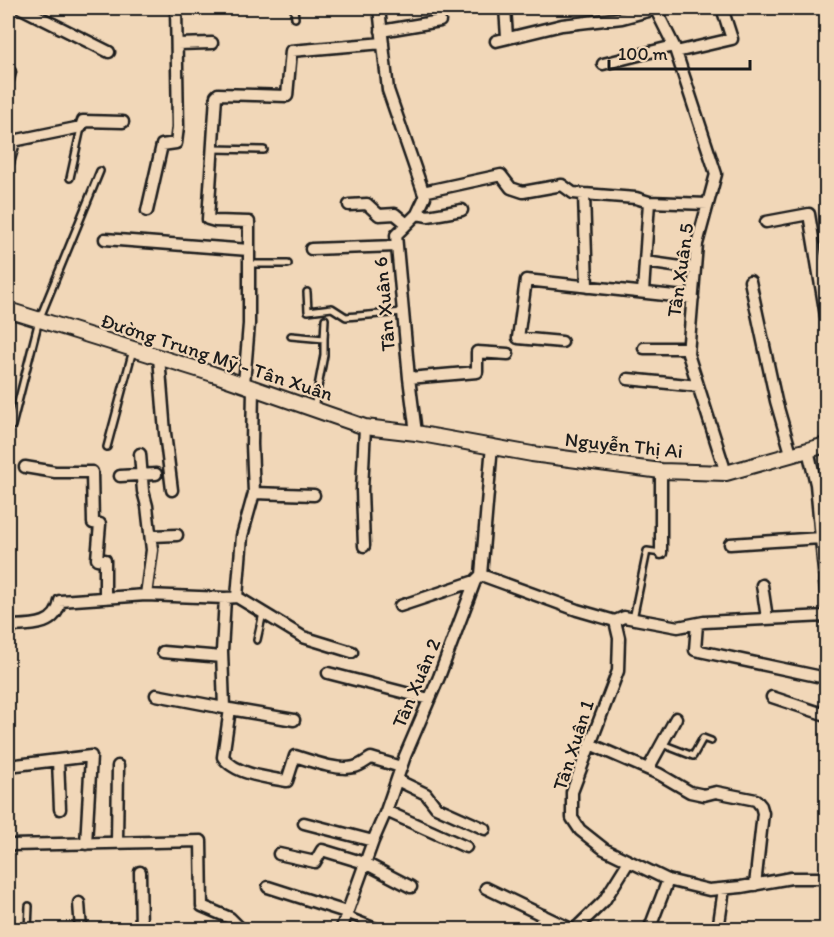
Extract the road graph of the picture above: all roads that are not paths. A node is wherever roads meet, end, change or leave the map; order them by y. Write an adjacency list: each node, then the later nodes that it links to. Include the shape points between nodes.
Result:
1 (21, 8): 16 (street)
2 (176, 8): 14 (street)
3 (294, 8): 8 (lane)
4 (379, 8): 10 (street)
5 (505, 8): 11 (street)
6 (655, 8): 11 (street, via 622,18); 15 (street, Tân Xuân 5)
7 (722, 8): 15 (street, via 732,39)
8 (295, 18)
9 (440, 21): 10 (street)
10 (382, 37): 23 (street, via 291,51 287,96 217,94); 28 (street, via 388,90)
11 (507, 37): 12 (street)
12 (496, 41)
13 (212, 43): 14 (street)
14 (177, 44): 34 (street, via 176,143 162,145)
15 (675, 49): 17 (street); 31 (street, Tân Xuân 5, via 717,174)
16 (109, 52)
17 (603, 64)
18 (8, 70): 19 (street)
19 (8, 80)
20 (123, 122): 21 (street, via 83,121)
21 (81, 127): 22 (street); 27 (lane)
22 (10, 142): 25 (street)
23 (213, 149): 24 (lane); 41 (street, via 208,219 249,222)
24 (264, 150)
25 (8, 163)
26 (100, 171): 55 (lane)
27 (70, 178)
28 (423, 192): 29 (street, via 501,175 511,188 523,192 561,185 573,193); 35 (street, Tân Xuân 6)
29 (584, 194): 30 (street); 47 (street)
30 (649, 201): 31 (street); 42 (street)
31 (708, 204): 45 (street, Tân Xuân 5)
32 (350, 205): 37 (street, via 367,204 379,216 395,214)
33 (462, 210): 35 (street)
34 (147, 211)
35 (417, 214): 37 (street, Tân Xuân 6)
36 (766, 222): 53 (street, via 809,214)
37 (407, 224): 39 (street, Tân Xuân 6, via 396,235)
38 (105, 239): 41 (street)
39 (397, 246): 40 (street); 52 (street, Tân Xuân 6)
40 (311, 249)
41 (249, 250): 43 (street)
42 (645, 262): 45 (street); 49 (street)
43 (249, 264): 44 (lane); 66 (street)
44 (288, 264)
45 (695, 269): 50 (street, Tân Xuân 5)
46 (750, 281): 77 (street)
47 (587, 287): 49 (street); 58 (street, via 526,280 518,338)
48 (307, 292): 52 (lane, via 308,311 332,308 346,317)
49 (643, 292): 50 (street)
50 (693, 298): 60 (street, Tân Xuân 5)
51 (8, 310): 55 (street, Đường Trung Mỹ - Tân Xuân)
52 (403, 312): 64 (street, Tân Xuân 6)
53 (826, 316)
54 (325, 319): 57 (lane)
55 (39, 320): 61 (street, Đường Trung Mỹ - Tân Xuân); 69 (lane)
56 (291, 336): 57 (lane)
57 (324, 339): 68 (lane)
58 (562, 342)
59 (644, 348): 60 (street)
60 (688, 348): 67 (street, Tân Xuân 5)
61 (133, 349): 63 (street, Đường Trung Mỹ - Tân Xuân); 74 (lane)
62 (508, 354): 64 (street, via 477,352 477,372)
63 (159, 357): 66 (street, Đường Trung Mỹ - Tân Xuân); 84 (street)
64 (409, 378): 71 (street, Tân Xuân 6)
65 (628, 380): 67 (street)
66 (248, 386): 68 (street, Đường Trung Mỹ - Tân Xuân); 85 (street)
67 (698, 386): 80 (street, Tân Xuân 5)
68 (314, 409): 70 (street, Đường Trung Mỹ - Tân Xuân)
69 (12, 426)
70 (365, 427): 71 (street, Đường Trung Mỹ - Tân Xuân); 91 (street)
71 (416, 433): 72 (street, Nguyễn Thị Ai)
72 (492, 445): 79 (street, Nguyễn Thị Ai); 94 (street, Tân Xuân 2)
73 (826, 445): 75 (street, Nguyễn Thị Ai)
74 (107, 447)
75 (807, 450): 77 (street, Nguyễn Thị Ai); 89 (street, via 816,484)
76 (140, 453): 82 (street)
77 (791, 453): 80 (street, Nguyễn Thị Ai)
78 (25, 467): 98 (street, via 92,472 93,523 100,524 97,559 105,560)
79 (660, 471): 80 (street, Nguyễn Thị Ai); 93 (street)
80 (726, 473)
81 (156, 474): 82 (street)
82 (141, 475): 83 (street); 88 (street)
83 (120, 476)
84 (172, 490)
85 (254, 493): 86 (street); 99 (street, via 242,536)
86 (314, 495)
87 (177, 535): 88 (street)
88 (152, 536): 97 (street)
89 (821, 538): 90 (street); 92 (street)
90 (729, 544)
91 (364, 546)
92 (824, 550): 96 (street)
93 (661, 553): 105 (lane, via 648,551)
94 (478, 578): 101 (street); 106 (street); 117 (street, Tân Xuân 2)
95 (762, 585): 104 (street)
96 (826, 593)
97 (146, 595): 98 (street); 100 (street)
98 (105, 597): 108 (street, via 60,602 54,616 45,623)
99 (237, 597): 100 (street); 102 (street)
100 (225, 598): 112 (street)
101 (400, 606)
102 (263, 613): 109 (lane); 111 (street, via 303,637)
103 (826, 616): 104 (street)
104 (767, 618): 107 (street)
105 (633, 619): 106 (street); 107 (street, via 678,627)
106 (615, 621): 123 (street, Tân Xuân 1, via 618,671)
107 (697, 624): 114 (street, via 695,650)
108 (8, 626)
109 (257, 640)
110 (163, 652): 112 (street)
111 (352, 652)
112 (222, 657): 118 (street)
113 (328, 673): 117 (street)
114 (826, 678)
115 (156, 695): 118 (street)
116 (772, 697): 119 (street)
117 (429, 699): 128 (street, Tân Xuân 2)
118 (227, 708): 121 (street); 128 (street, via 223,757 245,771 287,781 295,756 347,768 371,758)
119 (826, 715)
120 (676, 718): 124 (street)
121 (294, 720)
122 (711, 741): 124 (lane, via 703,738 693,756)
123 (590, 744): 129 (street); 141 (street, Tân Xuân 1, via 572,792 572,818 580,831)
124 (662, 744): 129 (street)
125 (58, 760): 126 (street); 131 (street); 138 (street, via 92,756)
126 (8, 766)
127 (118, 766): 137 (street)
128 (401, 767): 130 (street, Tân Xuân 2)
129 (648, 769): 146 (street, via 690,792 716,792 756,800 763,813)
130 (398, 780): 132 (street, Tân Xuân 2); 134 (street, via 426,794 436,807)
131 (60, 809)
132 (386, 811): 135 (street, Tân Xuân 2); 139 (street)
133 (304, 823): 135 (street)
134 (485, 828)
135 (373, 841): 142 (street, Tân Xuân 2)
136 (8, 843): 138 (street)
137 (117, 843): 138 (street); 158 (street, via 201,842 202,906 230,918)
138 (86, 844)
139 (466, 847)
140 (279, 854): 142 (street, via 315,862 322,850)
141 (629, 861): 145 (street, Tân Xuân 1); 162 (street, via 604,902)
142 (365, 863): 148 (street); 153 (street, Tân Xuân 2)
143 (140, 872): 157 (street)
144 (826, 878): 146 (street, Tân Xuân 1, via 791,878)
145 (668, 880): 150 (street, Tân Xuân 1, via 709,890); 163 (street)
146 (755, 885): 150 (street, Tân Xuân 1)
147 (268, 887): 153 (street)
148 (411, 887)
149 (486, 888): 154 (street)
150 (724, 889): 164 (street)
151 (79, 903): 156 (street)
152 (29, 906): 155 (lane)
153 (346, 913): 159 (street, Tân Xuân 2); 160 (lane)
154 (543, 915): 161 (street); 162 (street)
155 (28, 930)
156 (81, 930)
157 (141, 930)
158 (242, 930)
159 (341, 930)
160 (385, 930)
161 (538, 930)
162 (574, 930)
163 (649, 930)
164 (718, 930)

